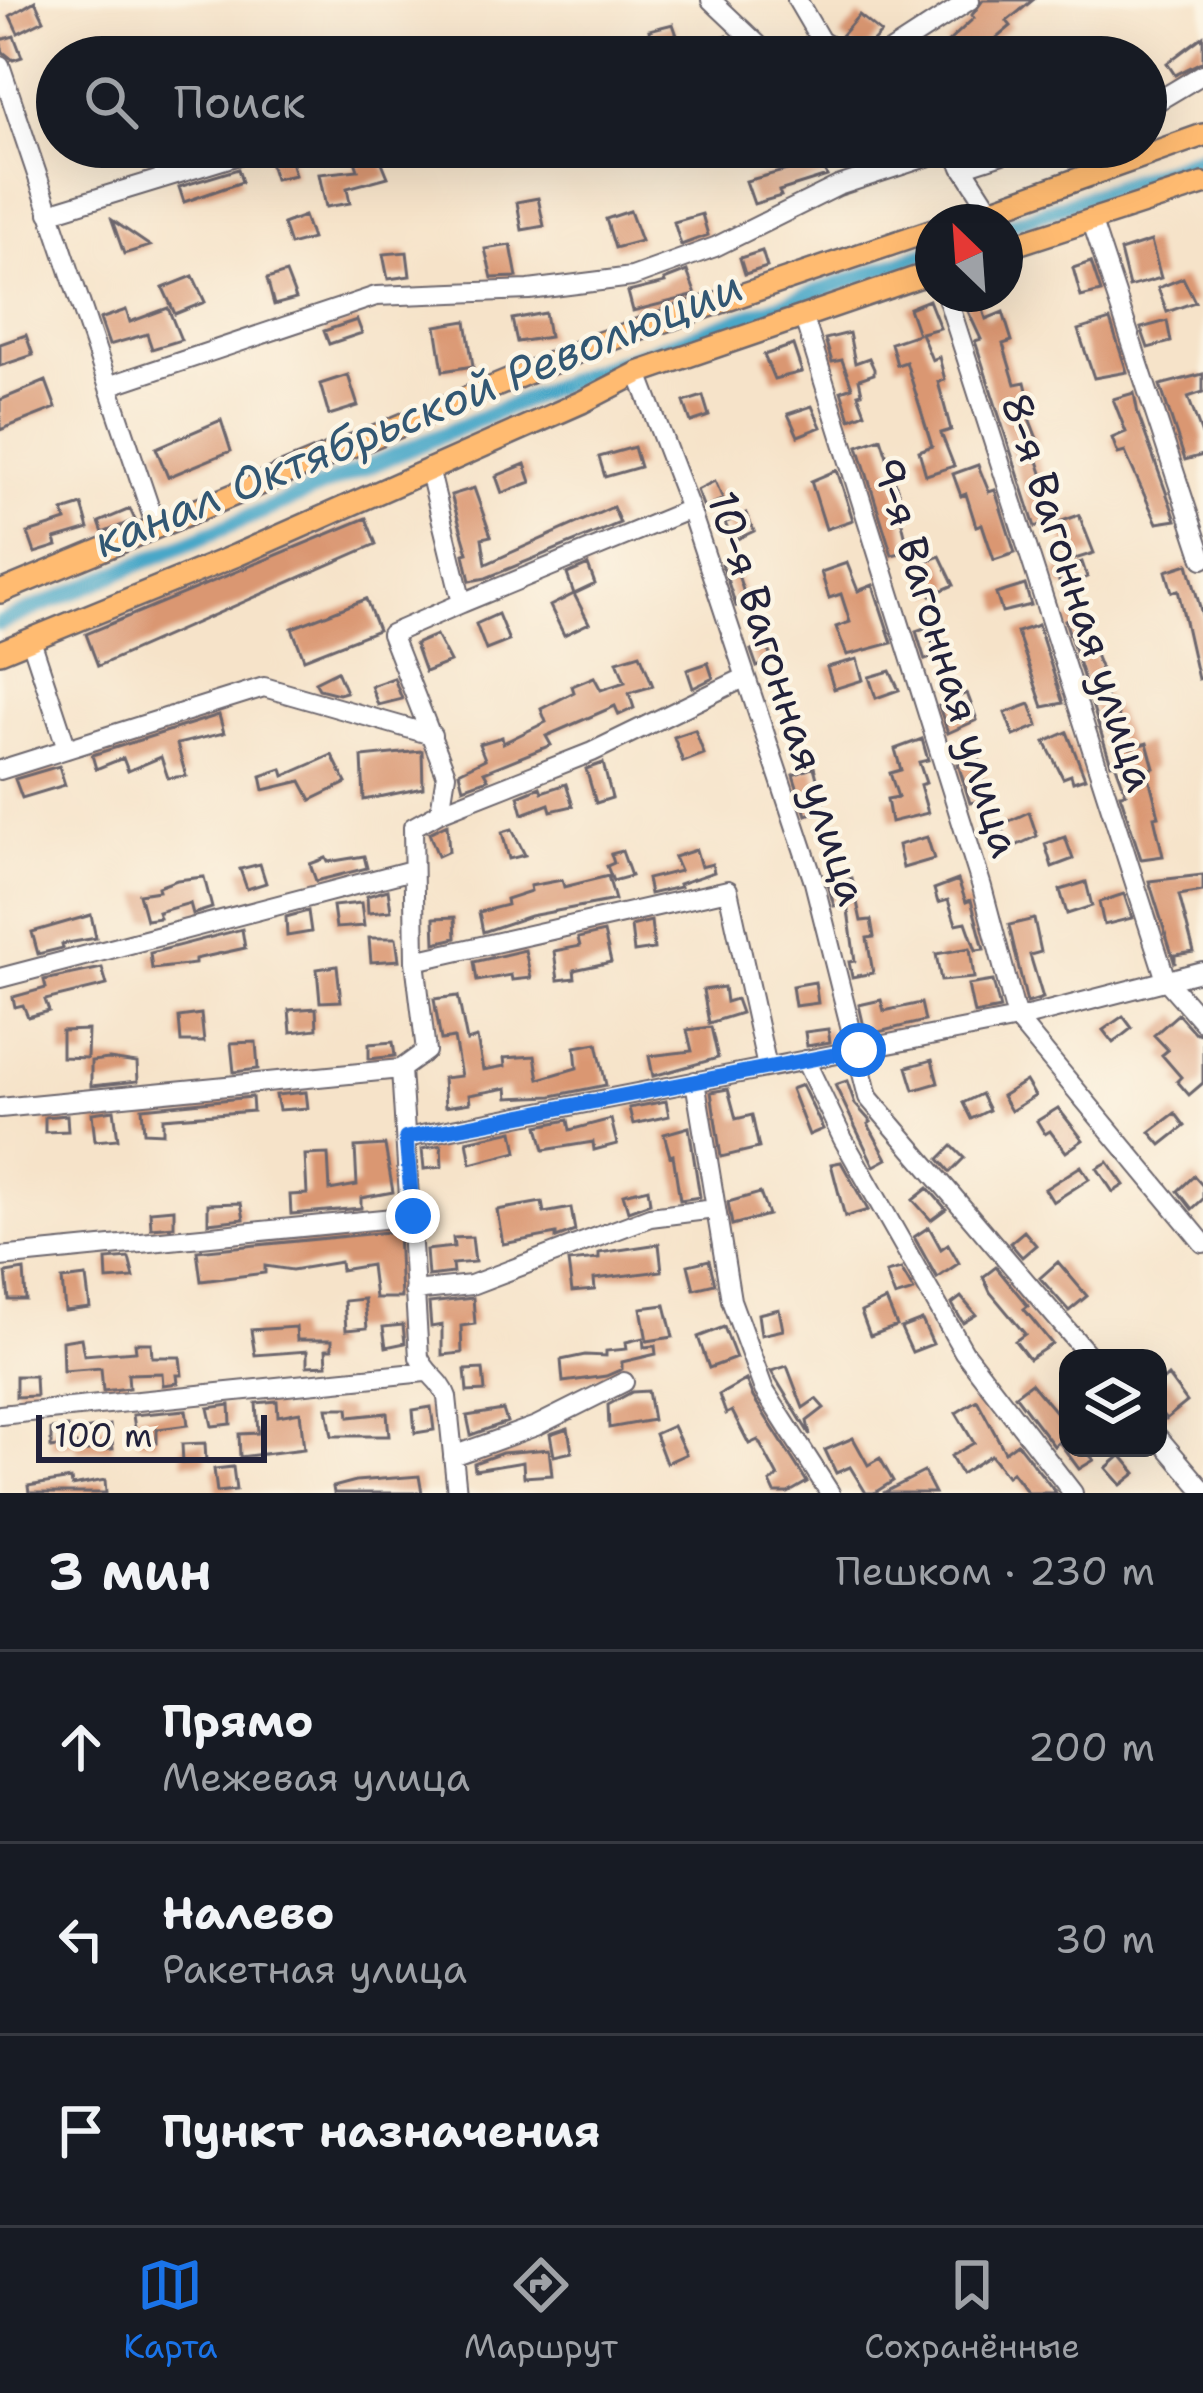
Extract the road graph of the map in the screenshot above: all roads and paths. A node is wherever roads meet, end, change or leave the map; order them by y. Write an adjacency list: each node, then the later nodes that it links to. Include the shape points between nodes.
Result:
1 (711, 0): 4 (street)
2 (797, 0): 5 (street)
3 (970, 0): 6 (street)
4 (749, 36)
5 (818, 36)
6 (914, 36)
7 (0, 65): 19 (street)
8 (1203, 74): 9 (street)
9 (1167, 95)
10 (1203, 135): 11 (main road)
11 (1167, 148)
12 (196, 168): 19 (street)
13 (893, 168): 27 (street, via 632,277 376,296)
14 (963, 168): 17 (street)
15 (1111, 168): 18 (main road)
16 (1203, 184): 20 (main road)
17 (986, 204)
18 (1011, 204)
19 (49, 213): 27 (street)
20 (1091, 219): 22 (main road); 31 (street)
21 (915, 236): 30 (main road, via 597,344)
22 (1023, 242)
23 (915, 278): 25 (main road)
24 (952, 312): 45 (street, 8-я Вагонная улица)
25 (804, 318): 26 (main road); 46 (street, 9-я Вагонная улица)
26 (638, 373): 28 (main road); 29 (street, 10-я Вагонная улица)
27 (111, 385): 30 (street)
28 (429, 468): 33 (street); 34 (main road)
29 (690, 509): 33 (street); 36 (street, 10-я Вагонная улица)
30 (156, 527): 32 (main road)
31 (1203, 559)
32 (0, 592)
33 (462, 603): 37 (street, via 391,634)
34 (31, 640): 35 (main road); 38 (street)
35 (0, 652)
36 (744, 678): 40 (street, via 592,752); 48 (street, 10-я Вагонная улица, via 814,882)
37 (432, 735): 38 (street, via 264,687); 40 (street, via 446,774)
38 (67, 748): 39 (street)
39 (0, 770)
40 (440, 812): 41 (street, via 413,826)
41 (412, 870): 42 (street); 44 (street)
42 (415, 961): 50 (street, via 728,890); 51 (street, via 426,1051)
43 (1203, 971): 45 (street)
44 (0, 979)
45 (1166, 980): 46 (street); 47 (street)
46 (1017, 1019): 48 (street); 57 (street)
47 (1203, 1022)
48 (859, 1050): 49 (street); 60 (street, 10-я Вагонная улица, via 868,1097)
49 (806, 1060): 50 (street); 69 (street, via 964,1352)
50 (767, 1067): 52 (street)
51 (401, 1069): 53 (street); 54 (street)
52 (695, 1081): 54 (street); 55 (street)
53 (0, 1108)
54 (406, 1138): 56 (street)
55 (715, 1209): 59 (street, via 650,1217 471,1285); 68 (street, via 731,1300 764,1390)
56 (413, 1216): 58 (street); 59 (street)
57 (1203, 1243)
58 (0, 1257)
59 (413, 1291): 61 (street)
60 (1083, 1349)
61 (425, 1372): 63 (street); 65 (street, via 442,1383)
62 (624, 1382): 65 (street)
63 (0, 1415)
64 (1167, 1448): 66 (street)
65 (453, 1456): 67 (street)
66 (1203, 1490)
67 (457, 1493)
68 (830, 1493)
69 (1073, 1493)

